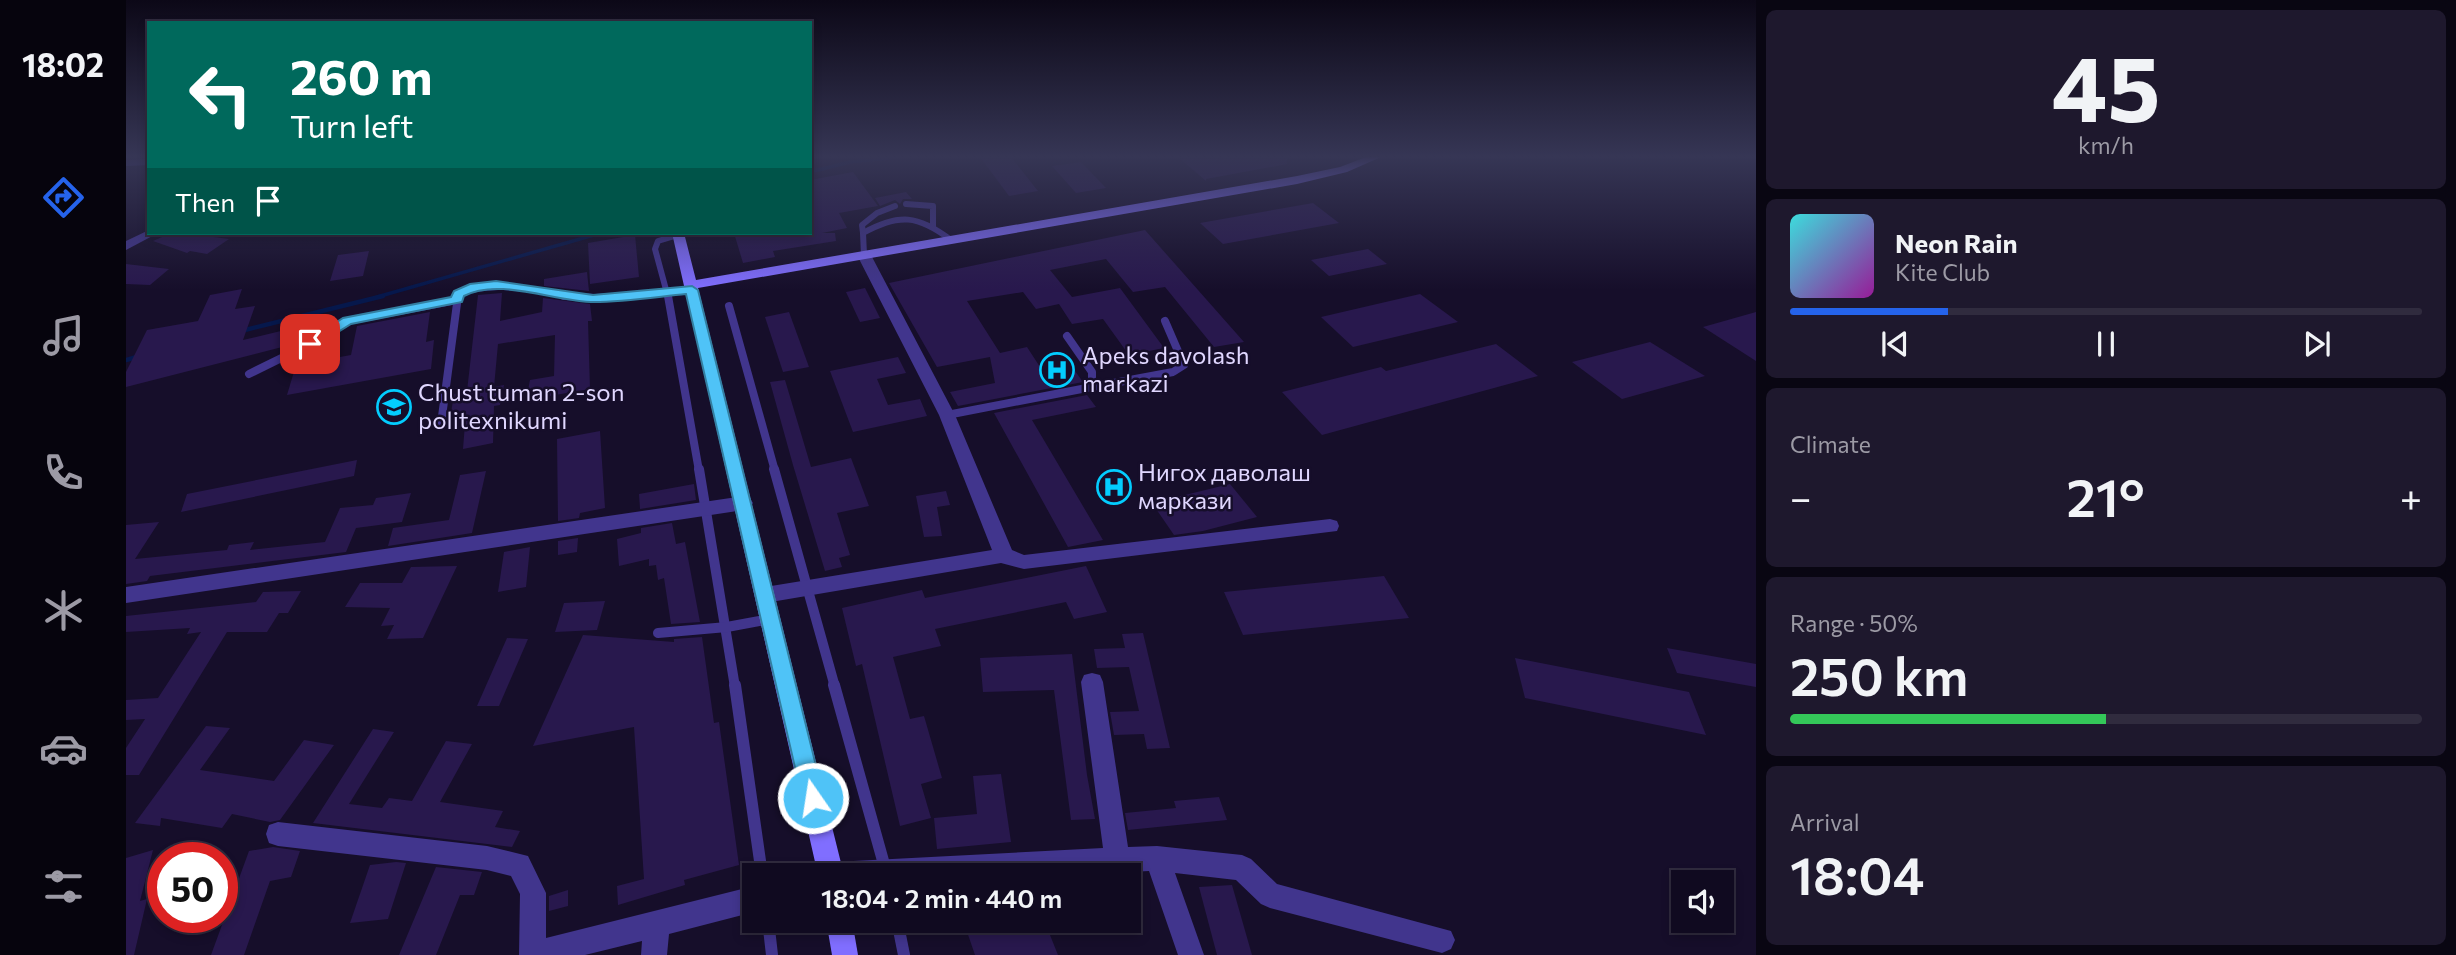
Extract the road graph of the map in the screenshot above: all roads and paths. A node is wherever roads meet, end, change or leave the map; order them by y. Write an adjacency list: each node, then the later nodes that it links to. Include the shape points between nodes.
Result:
1 (1173, 202): 9 (main road)
2 (906, 204): 4 (lane, via 933,206)
3 (895, 206): 5 (lane, via 868,219 862,225)
4 (933, 226): 5 (lane, via 902,218); 9 (lane)
5 (863, 233): 11 (lane)
6 (148, 235): 10 (street)
7 (675, 235): 13 (lane, via 658,241 654,249)
8 (678, 235): 12 (main road)
9 (951, 240): 11 (main road)
10 (126, 246)
11 (864, 255): 12 (main road); 20 (street)
12 (691, 287): 13 (lane); 22 (main road)
13 (667, 292): 14 (lane, via 593,298 496,285 470,288 458,294); 23 (lane)
14 (457, 300): 18 (lane, via 347,321); 21 (lane)
15 (729, 306): 26 (lane)
16 (1165, 321): 19 (lane, via 1184,365 1173,372)
17 (1067, 336): 19 (lane, via 1092,372)
18 (249, 374)
19 (1092, 387): 20 (lane)
20 (947, 415): 25 (street)
21 (441, 424)
22 (744, 503): 23 (street); 28 (main road)
23 (705, 509): 27 (street); 30 (lane)
24 (1330, 526): 25 (street, via 1024,562)
25 (1004, 555): 26 (street)
26 (807, 588): 28 (street); 38 (lane)
27 (126, 595)
28 (765, 595): 29 (main road)
29 (771, 619): 30 (lane); 37 (main road)
30 (727, 627): 31 (lane); 36 (lane)
31 (658, 633)
32 (1092, 682): 35 (street)
33 (278, 834): 46 (street, via 519,865 533,893)
34 (1157, 858): 35 (street); 45 (street, via 1242,868 1270,895); 51 (street)
35 (1117, 860): 39 (street)
36 (760, 863)
37 (830, 863)
38 (884, 863)
39 (1068, 863)
40 (742, 902): 41 (street)
41 (656, 925): 46 (street); 47 (street)
42 (769, 933): 48 (lane)
43 (841, 933): 49 (main road)
44 (900, 933): 50 (lane)
45 (1442, 940)
46 (532, 955)
47 (654, 955)
48 (772, 955)
49 (845, 955)
50 (904, 955)
51 (1191, 955)

